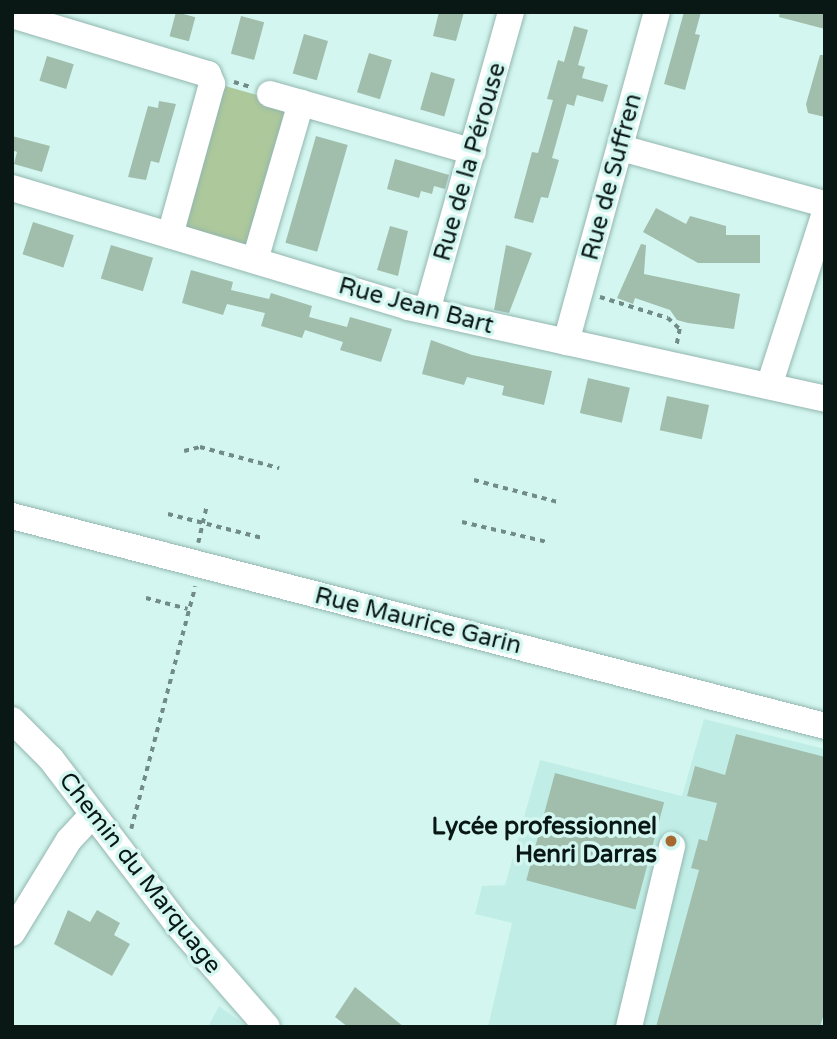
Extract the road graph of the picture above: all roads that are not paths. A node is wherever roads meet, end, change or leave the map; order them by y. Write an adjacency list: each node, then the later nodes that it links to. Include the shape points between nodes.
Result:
1 (511, 12): 7 (street, Rue de la Pérouse)
2 (657, 12): 6 (street, Rue de Suffren)
3 (12, 15): 11 (street, via 208,74 212,84)
4 (270, 94): 5 (street)
5 (301, 103): 7 (street); 12 (street)
6 (621, 148): 9 (street); 14 (street, Rue de Suffren)
7 (473, 152): 13 (street, Rue de la Pérouse)
8 (12, 188): 11 (street, Rue Jean Bart)
9 (825, 204)
10 (825, 213): 15 (street)
11 (170, 235): 12 (street, Rue Jean Bart)
12 (255, 260): 13 (street, Rue Jean Bart)
13 (427, 311): 14 (street, Rue Jean Bart)
14 (566, 342): 15 (street, Rue Jean Bart)
15 (769, 386): 16 (street, Rue Jean Bart)
16 (825, 399)
17 (12, 516): 19 (street, Rue Maurice Garin, via 158,554 199,555)
18 (12, 720): 20 (street, Chemin du Marquage, via 51,759)
19 (825, 726)
20 (93, 814): 22 (street, via 69,840); 23 (street, Chemin du Marquage, via 178,925)
21 (672, 846): 24 (street)
22 (12, 933)
23 (267, 1027)
24 (629, 1027)

